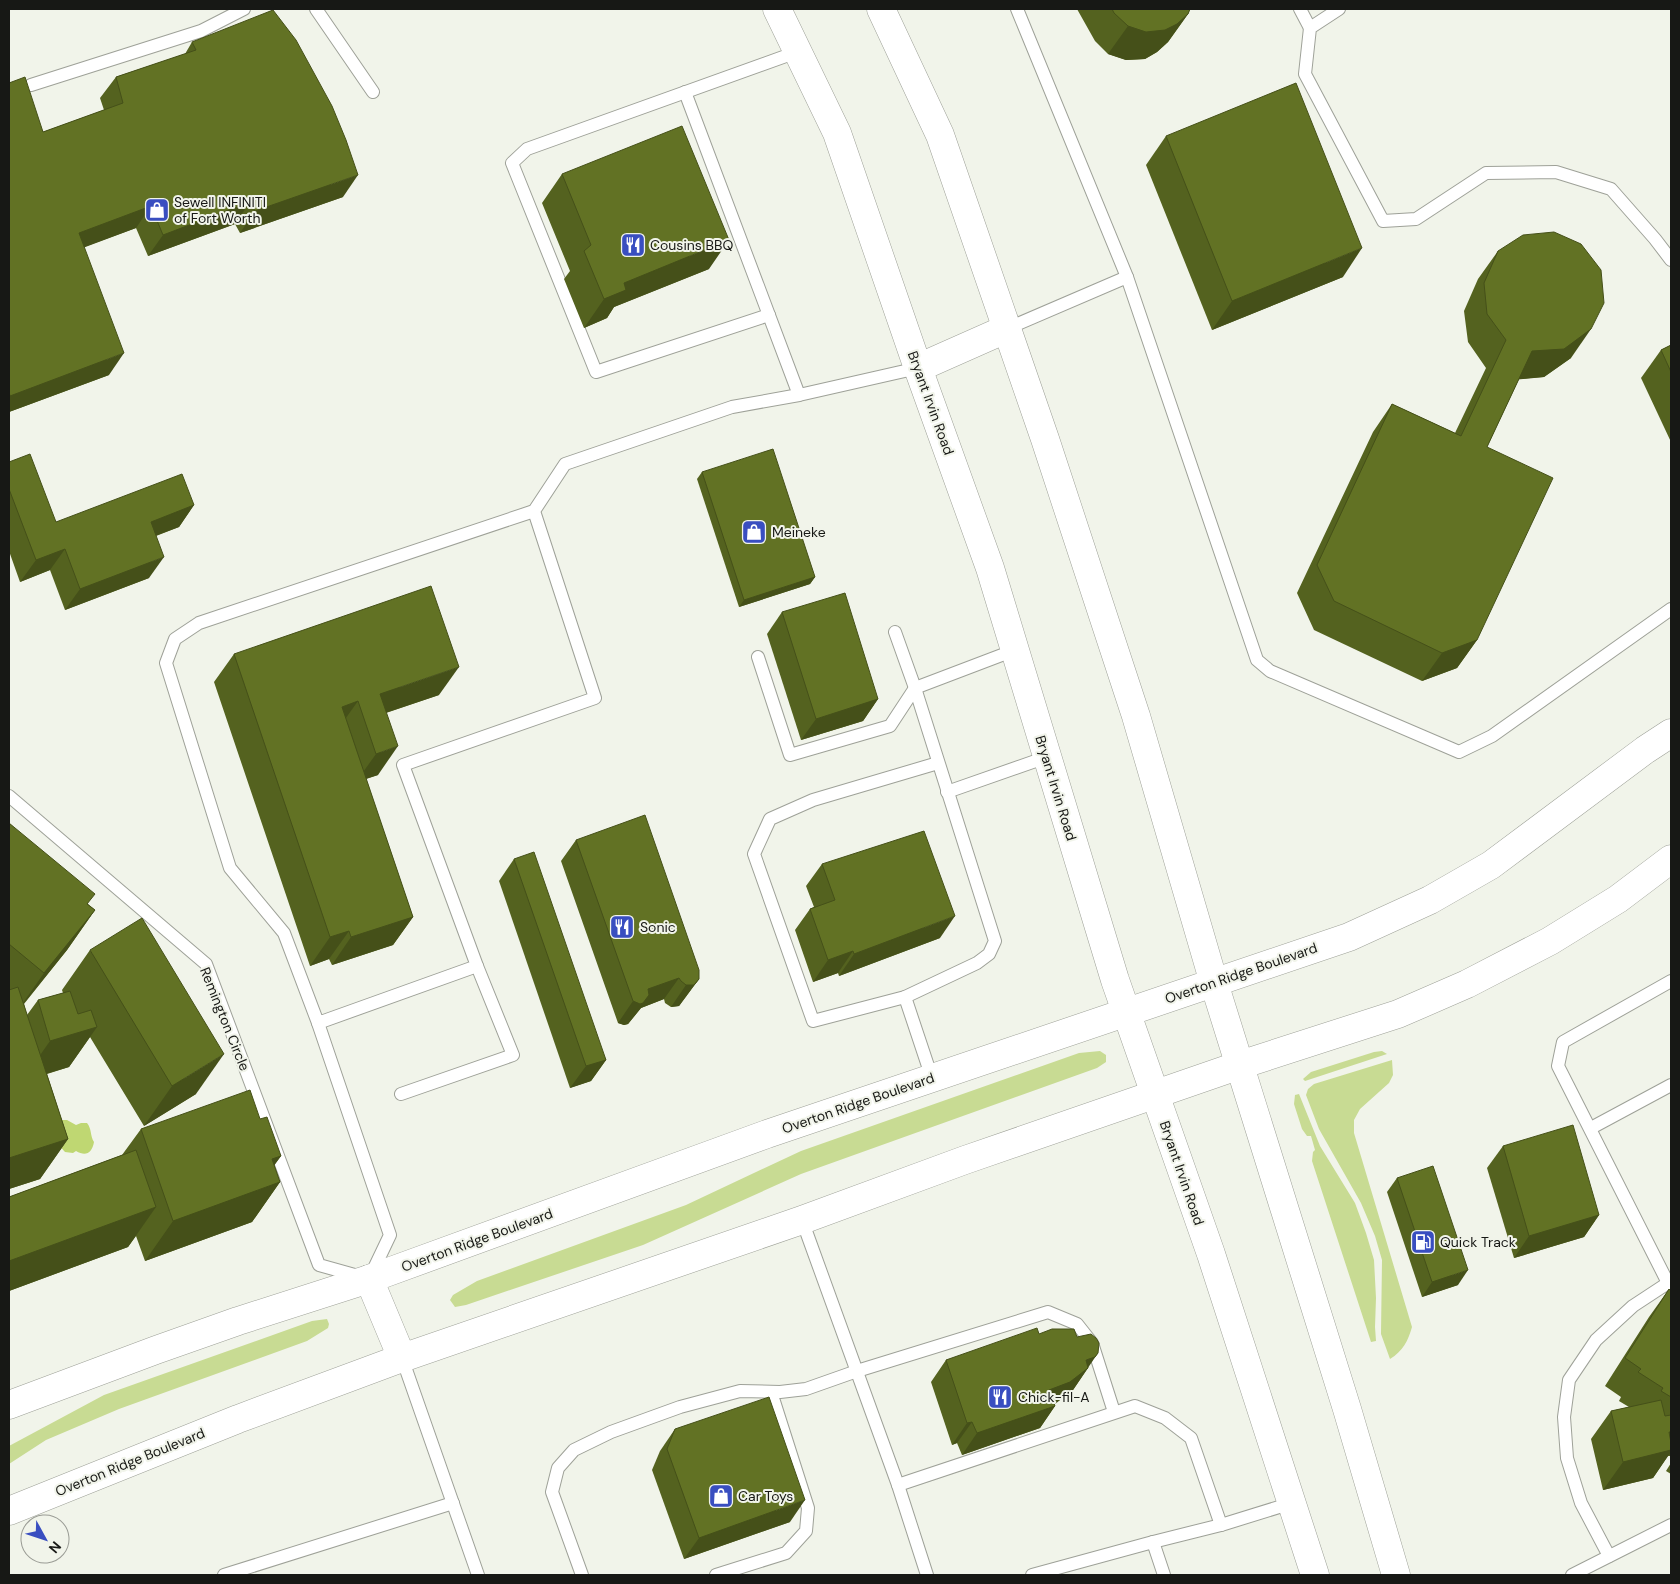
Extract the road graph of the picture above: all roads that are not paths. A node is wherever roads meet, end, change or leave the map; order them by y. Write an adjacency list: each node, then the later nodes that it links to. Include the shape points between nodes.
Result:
1 (244, 9): 10 (lane, via 201,30)
2 (316, 9): 11 (lane)
3 (777, 9): 9 (street, Bryant Irvin Road)
4 (881, 9): 16 (street, via 940,135)
5 (1018, 9): 14 (lane)
6 (1300, 9): 8 (lane)
7 (1340, 9): 8 (lane)
8 (1310, 28): 13 (lane, via 1305,74 1383,222 1416,218 1486,173 1556,172 1610,190)
9 (797, 52): 12 (lane); 17 (street, Bryant Irvin Road, via 837,133)
10 (31, 85)
11 (374, 92)
12 (685, 92): 15 (lane); 15 (lane, via 527,149 512,163 596,372)
13 (1671, 260)
14 (1127, 277): 16 (lane); 20 (lane, via 1257,660 1270,671 1458,752 1492,736)
15 (770, 315): 18 (lane)
16 (1006, 329): 17 (street); 33 (street, via 1136,716)
17 (918, 368): 18 (lane); 22 (street, Bryant Irvin Road, via 990,568)
18 (799, 395): 19 (lane, via 732,407 565,464)
19 (534, 512): 31 (lane, via 596,698 403,765); 36 (lane, via 199,623 175,639 166,663 230,868 284,933)
20 (1671, 609)
21 (895, 632): 24 (lane)
22 (1015, 650): 24 (lane); 26 (street, Bryant Irvin Road)
23 (758, 657): 24 (lane, via 790,755 890,726)
24 (915, 688): 27 (lane)
25 (1671, 733): 33 (street, Overton Ridge Boulevard, via 1491,865 1430,900 1348,937)
26 (1047, 757): 28 (lane); 35 (street, Bryant Irvin Road)
27 (938, 764): 28 (lane); 34 (lane, via 813,800 770,819 754,854 813,1021)
28 (947, 792): 34 (lane, via 995,941 989,954 976,963)
29 (9, 796): 44 (lane, Remington Circle, via 206,964 319,1265)
30 (1671, 859): 37 (street, Overton Ridge Boulevard, via 1618,899 1558,936 1467,984 1398,1014)
31 (477, 966): 36 (lane); 40 (lane, via 513,1055)
32 (1671, 982): 42 (lane, via 1563,1042 1558,1066)
33 (1214, 983): 35 (street, Overton Ridge Boulevard); 37 (street)
34 (904, 997): 38 (lane)
35 (1125, 1012): 38 (street, Overton Ridge Boulevard); 41 (street, Bryant Irvin Road)
36 (318, 1022): 44 (lane, via 390,1235)
37 (1240, 1065): 41 (street, Overton Ridge Boulevard); 67 (street)
38 (932, 1078): 44 (street, Overton Ridge Boulevard, via 767,1134)
39 (1671, 1085): 42 (lane)
40 (401, 1094)
41 (1155, 1095): 43 (street, Overton Ridge Boulevard); 53 (street, Bryant Irvin Road)
42 (1591, 1128): 45 (lane)
43 (802, 1220): 46 (street, Overton Ridge Boulevard); 47 (lane)
44 (369, 1279): 46 (street); 49 (street, Overton Ridge Boulevard, via 165,1347)
45 (1670, 1282): 58 (lane, via 1633,1306 1596,1340 1569,1380 1564,1417 1567,1458 1581,1503)
46 (402, 1358): 52 (lane); 54 (street, Overton Ridge Boulevard, via 238,1419)
47 (857, 1371): 48 (lane, via 806,1389); 50 (lane, via 1048,1312 1077,1324 1092,1343); 51 (lane)
48 (771, 1392): 61 (lane, via 740,1391 680,1407 611,1432 574,1450 558,1468 552,1492); 62 (lane, via 808,1508 806,1531 786,1553)
49 (9, 1405)
50 (1114, 1412): 51 (lane); 56 (lane, via 1135,1406 1165,1418 1191,1438)
51 (898, 1485): 63 (lane)
52 (453, 1503): 59 (lane); 60 (lane)
53 (1292, 1503): 56 (lane); 66 (street, Bryant Irvin Road)
54 (9, 1511)
55 (1671, 1525): 58 (lane)
56 (1221, 1526): 57 (lane)
57 (1153, 1542): 64 (lane); 65 (lane)
58 (1610, 1556): 68 (lane)
59 (224, 1575)
60 (478, 1575)
61 (582, 1575)
62 (716, 1575)
63 (927, 1575)
64 (1032, 1575)
65 (1164, 1575)
66 (1315, 1575)
67 (1396, 1575)
68 (1572, 1575)

